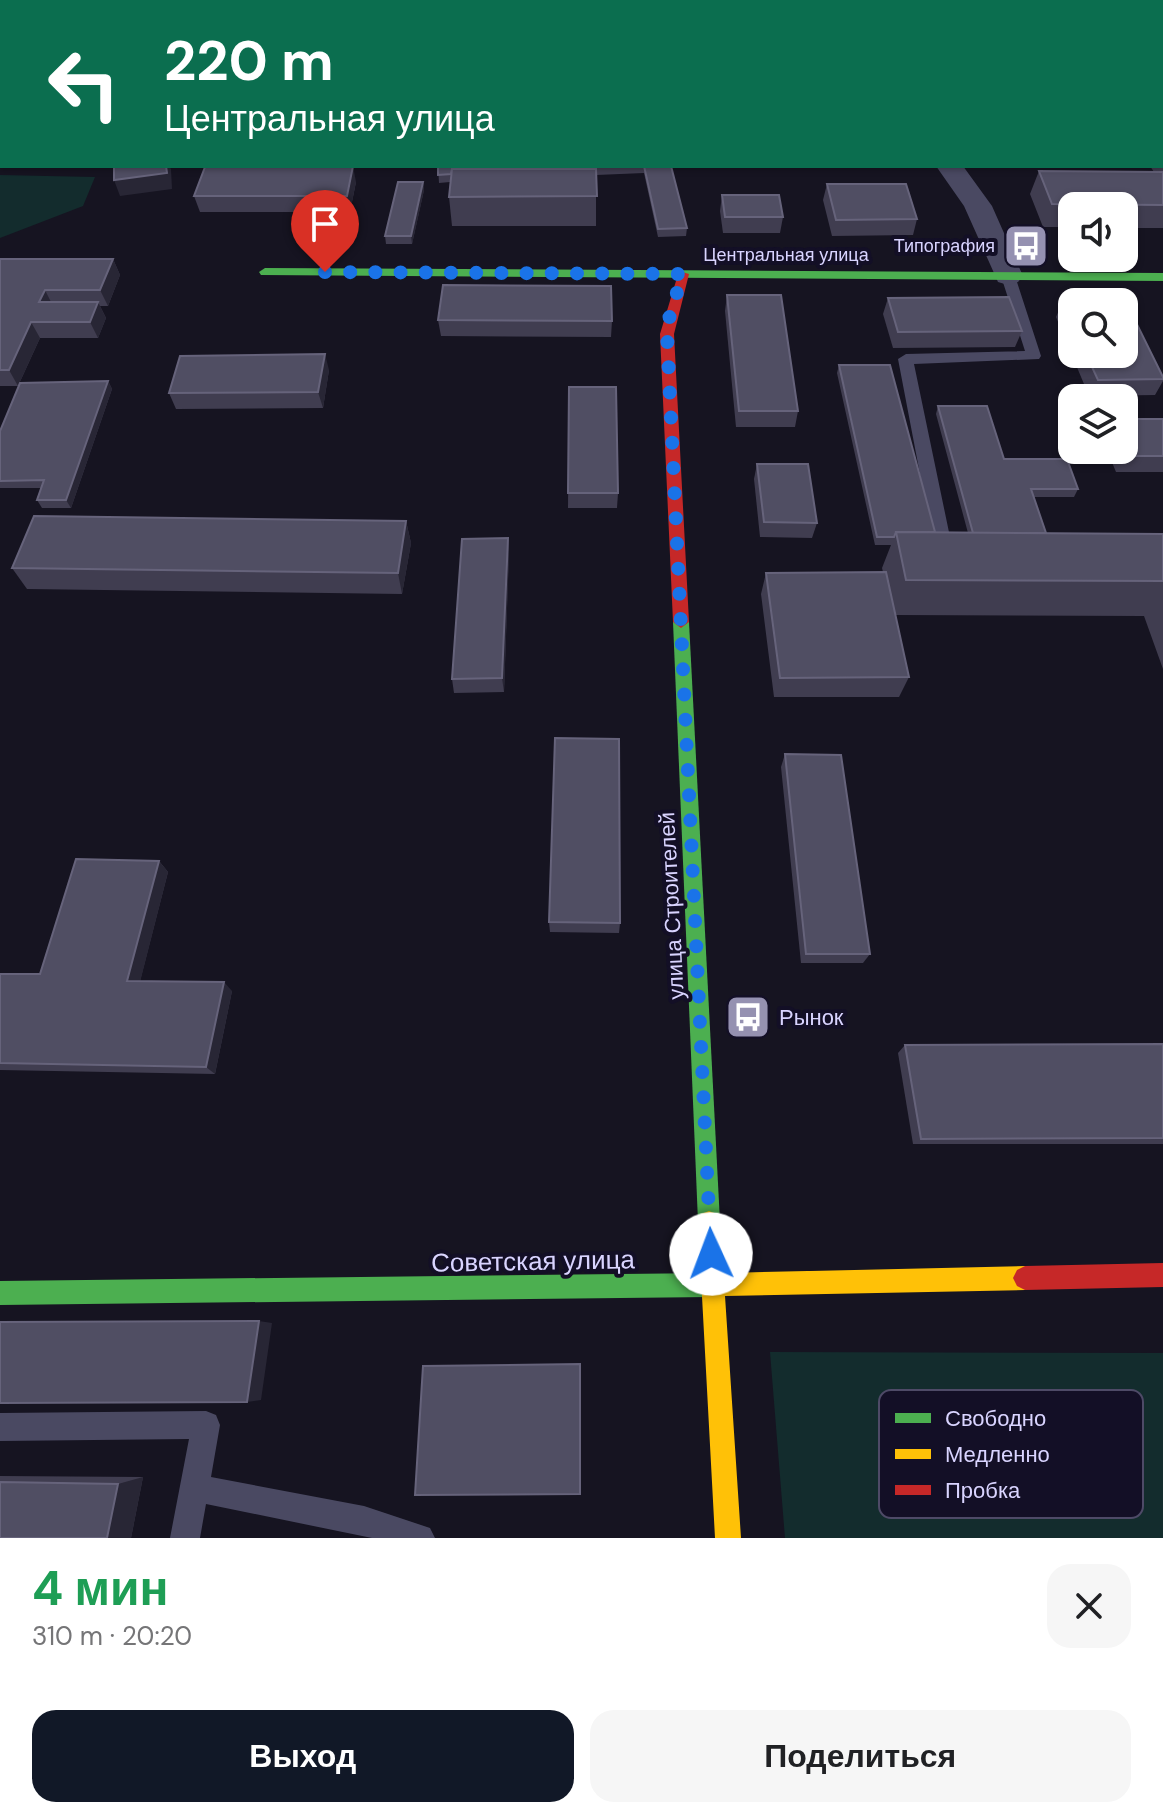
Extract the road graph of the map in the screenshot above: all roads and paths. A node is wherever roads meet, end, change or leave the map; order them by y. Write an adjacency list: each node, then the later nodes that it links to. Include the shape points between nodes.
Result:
1 (950, 168): 4 (street, via 978,206)
2 (265, 272): 3 (street, Центральная улица)
3 (683, 274): 4 (street, Центральная улица); 8 (street, улица Строителей, via 667,334)
4 (1008, 276): 5 (street, Центральная улица); 6 (lane, via 1034,356 906,359)
5 (1163, 277)
6 (941, 537)
7 (1163, 1275): 8 (street, Советская улица)
8 (712, 1285): 9 (street, Советская улица); 14 (street, улица Строителей)
9 (0, 1293)
10 (0, 1427): 11 (lane, via 206,1425)
11 (195, 1488): 12 (lane); 13 (lane, via 364,1521)
12 (185, 1538)
13 (420, 1538)
14 (728, 1538)

